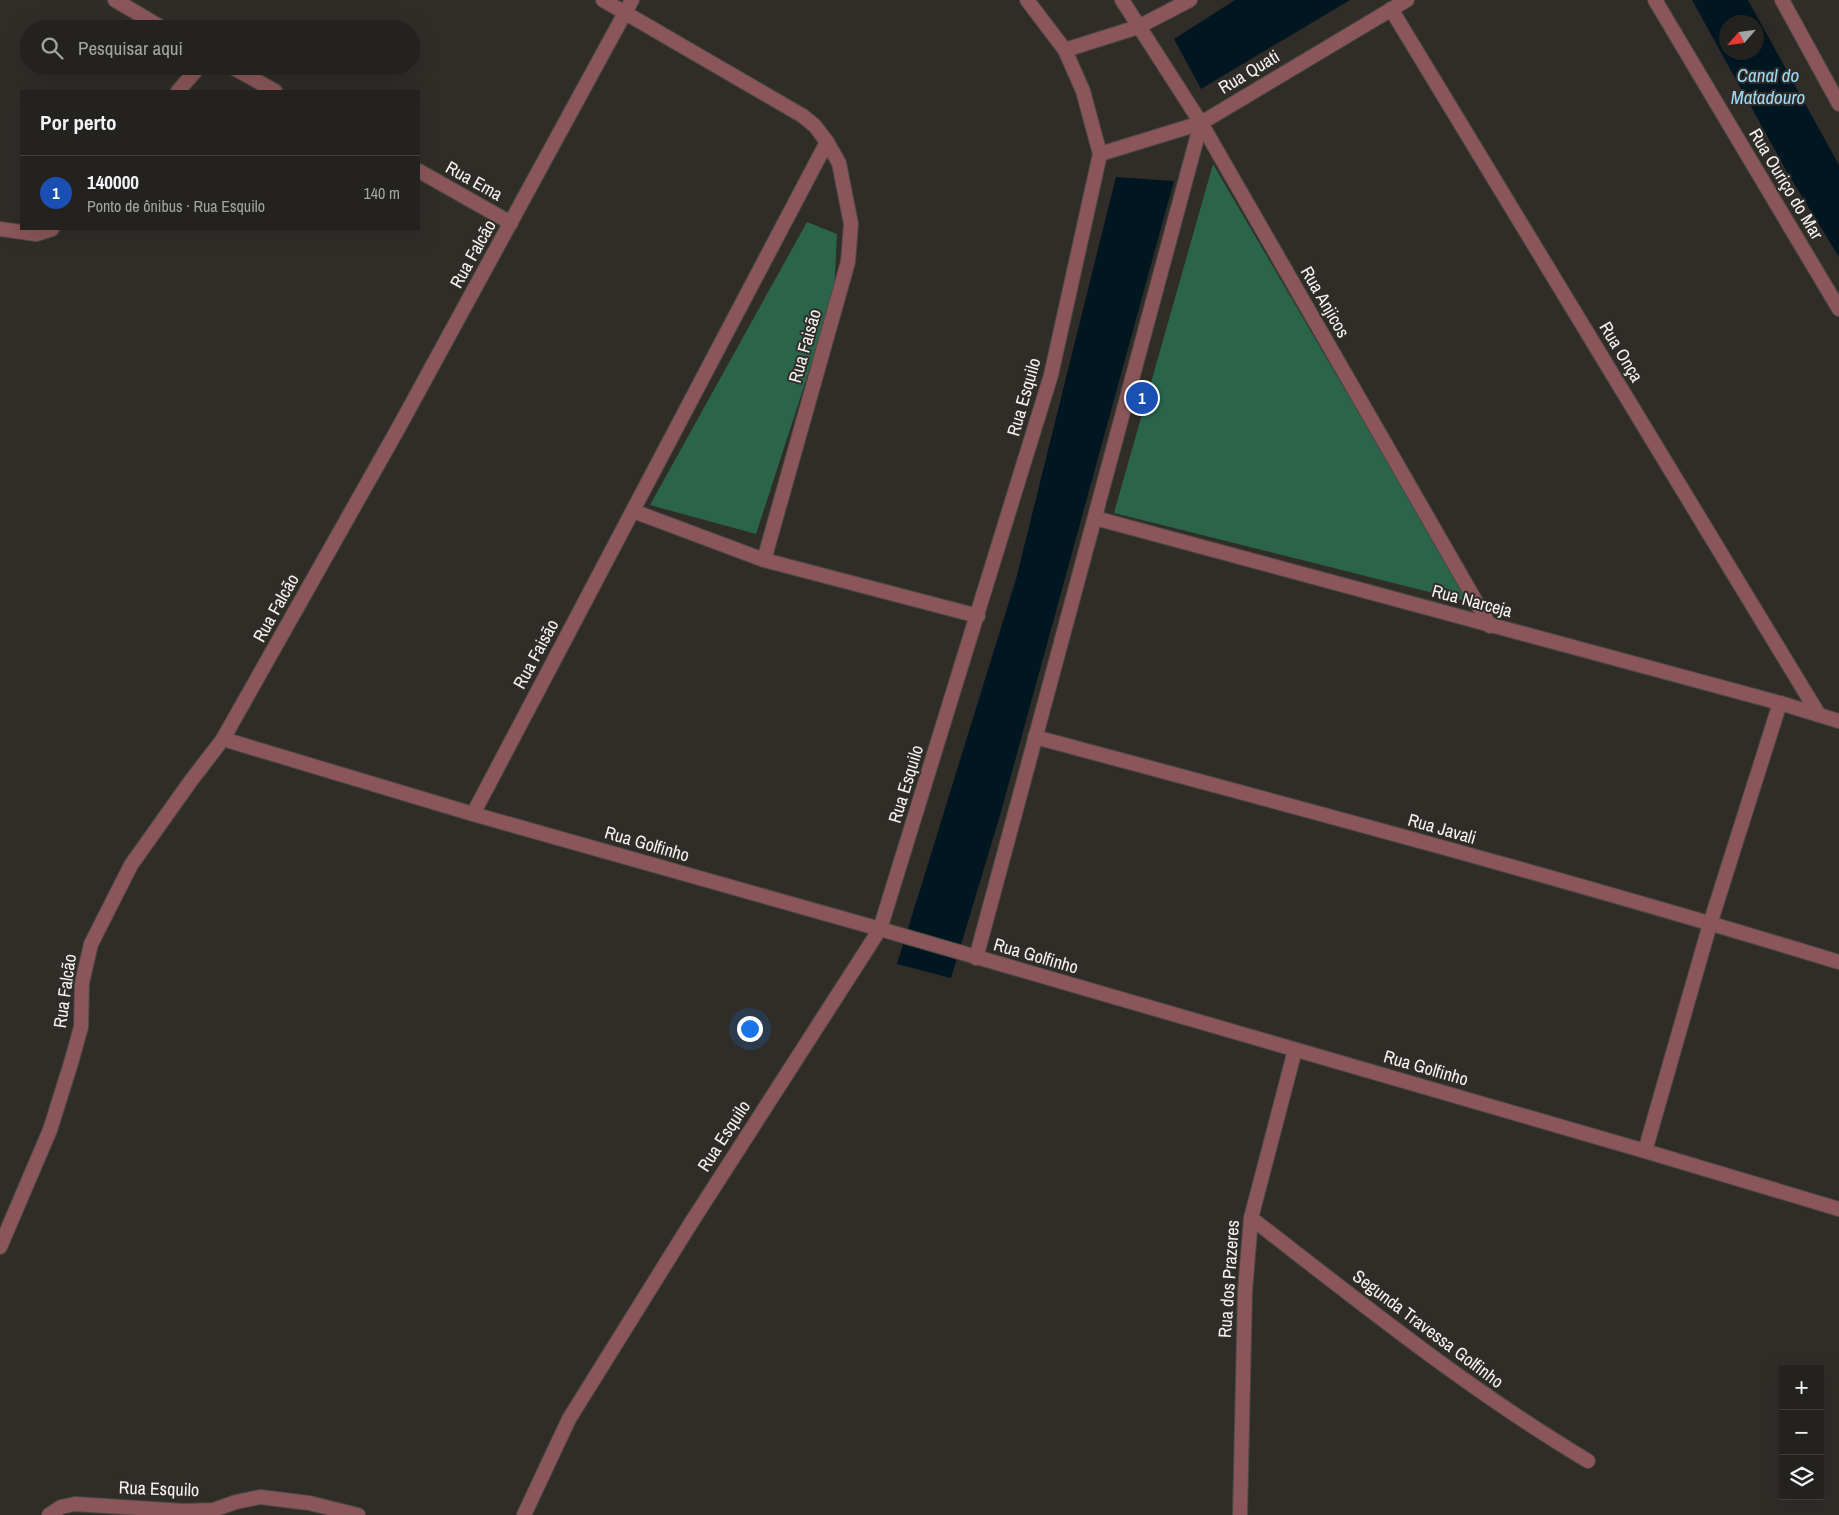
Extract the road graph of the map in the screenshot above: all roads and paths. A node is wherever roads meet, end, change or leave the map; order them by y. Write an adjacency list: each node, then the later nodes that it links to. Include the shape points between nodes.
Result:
1 (115, 0): 11 (street)
2 (603, 0): 9 (street, Rua Faisão)
3 (1027, 0): 13 (street, Rua Esquilo)
4 (1122, 0): 12 (street, Rua Anjicos)
5 (1190, 0): 12 (street)
6 (1407, 0): 10 (street, Rua Quati)
7 (1655, 0): 26 (street, Rua Ouriço do Mar)
8 (1782, 0): 18 (street)
9 (629, 6): 20 (street, Rua Faisão, via 804,116); 23 (street, Rua Falcão)
10 (1391, 9): 19 (street, Rua Quati); 33 (street, Rua Onça)
11 (149, 20)
12 (1138, 27): 13 (street); 19 (street, Rua Anjicos)
13 (1065, 50): 21 (street, Rua Esquilo, via 1083,91)
14 (192, 75): 16 (street)
15 (246, 75): 17 (street)
16 (179, 90)
17 (273, 90)
18 (1839, 104)
19 (1201, 123): 21 (street, Rua Quati); 28 (street); 31 (street, Rua Anjicos)
20 (827, 142): 27 (street, Rua Faisão); 29 (street, Rua Faisão, via 839,163 851,224 848,262)
21 (1100, 154): 30 (street, Rua Esquilo, via 1051,375)
22 (420, 172): 23 (street, Rua Ema)
23 (511, 223): 36 (street, Rua Falcão)
24 (0, 229): 25 (street, via 36,234)
25 (49, 230)
26 (1839, 309)
27 (633, 510): 29 (street); 37 (street, Rua Faisão)
28 (1095, 518): 31 (street, Rua Narceja); 35 (street)
29 (764, 560): 30 (street)
30 (978, 616): 39 (street, Rua Esquilo)
31 (1490, 626): 32 (street, Rua Narceja)
32 (1780, 703): 33 (street, Rua Narceja); 38 (street)
33 (1819, 715): 34 (street, Rua Narceja)
34 (1839, 721)
35 (1035, 737): 38 (street, Rua Javali); 40 (street)
36 (223, 740): 37 (street, Rua Golfinho); 46 (street, Rua Falcão, via 131,866 91,944 82,983 81,1028 71,1063 50,1130)
37 (472, 814): 39 (street, Rua Golfinho)
38 (1710, 924): 41 (street, Rua Javali); 43 (street)
39 (885, 931): 40 (street, Rua Golfinho); 50 (street, Rua Esquilo, via 691,1223 569,1419)
40 (971, 956): 42 (street, Rua Golfinho)
41 (1839, 962)
42 (1295, 1050): 43 (street, Rua Golfinho); 45 (street, Rua dos Prazeres)
43 (1645, 1151): 44 (street, Rua Golfinho)
44 (1839, 1209)
45 (1251, 1218): 47 (street, Segunda Travessa Golfinho, via 1443,1366 1539,1432); 51 (street, Rua dos Prazeres, via 1245,1292)
46 (0, 1248)
47 (1588, 1461)
48 (49, 1515): 49 (street, Rua Esquilo, via 61,1507 75,1504 213,1510 260,1497 309,1503)
49 (358, 1515)
50 (524, 1515)
51 (1240, 1515)

